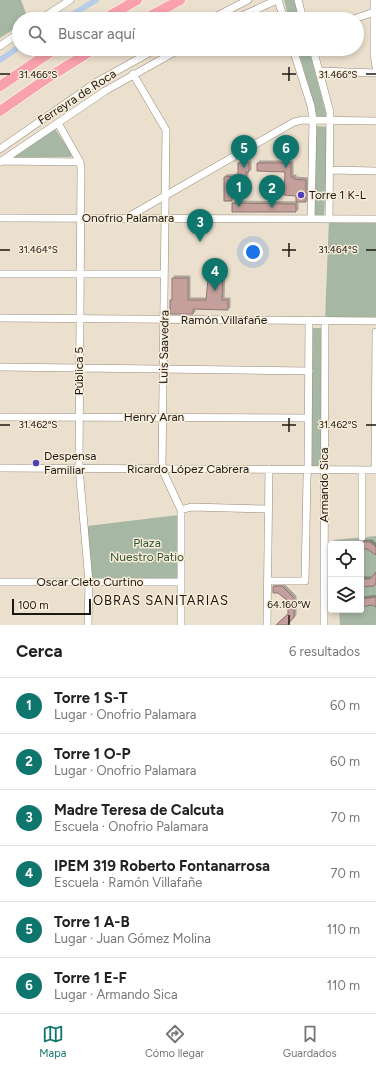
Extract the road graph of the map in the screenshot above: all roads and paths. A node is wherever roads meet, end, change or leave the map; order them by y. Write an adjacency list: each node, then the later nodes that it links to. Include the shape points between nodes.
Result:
1 (70, 0): 8 (street)
2 (137, 0): 9 (highway)
3 (180, 0): 10 (highway)
4 (248, 0): 11 (street)
5 (277, 0): 12 (street); 13 (street)
6 (298, 0): 14 (street)
7 (374, 0): 15 (street)
8 (51, 12)
9 (116, 12)
10 (158, 12)
11 (225, 12)
12 (250, 12)
13 (281, 12)
14 (302, 12)
15 (374, 12): 16 (street); 19 (street)
16 (364, 16)
17 (12, 38): 18 (street)
18 (0, 46)
19 (375, 53): 26 (street)
20 (45, 56): 30 (highway)
21 (83, 56): 31 (highway)
22 (143, 56): 36 (street, Ferreyra de Roca, via 95,83)
23 (167, 56): 29 (street, Ferreyra de Roca)
24 (295, 56): 32 (street)
25 (315, 56): 27 (street)
26 (376, 67)
27 (320, 71): 28 (street); 33 (street)
28 (376, 73)
29 (134, 74): 35 (street, Ferreyra de Roca); 41 (street, Luis Saavedra, via 166,130)
30 (0, 86)
31 (0, 111)
32 (313, 120): 33 (street); 41 (street, via 294,122); 46 (street)
33 (331, 120): 34 (street); 39 (street)
34 (376, 121)
35 (58, 123): 37 (street, Ferreyra de Roca); 38 (street, Pública 5)
36 (0, 149)
37 (1, 162): 38 (street)
38 (80, 162): 43 (street, Pública 5)
39 (330, 170): 40 (street); 47 (street)
40 (376, 171)
41 (165, 196): 44 (street); 45 (street, Luis Saavedra)
42 (0, 218): 43 (street, Onofrio Palamara)
43 (80, 218): 44 (street, Onofrio Palamara); 50 (street, Pública 5)
44 (127, 218): 45 (street, Onofrio Palamara)
45 (165, 218): 46 (street, Onofrio Palamara); 51 (street, Luis Saavedra)
46 (311, 219): 47 (street, Onofrio Palamara)
47 (329, 219): 48 (street, Onofrio Palamara)
48 (376, 219)
49 (0, 274): 50 (street)
50 (79, 274): 51 (street); 53 (street, Pública 5)
51 (164, 274): 54 (street, Luis Saavedra)
52 (0, 318): 53 (street, Ramón Villafañe)
53 (79, 319): 54 (street, Ramón Villafañe); 60 (street, Pública 5)
54 (164, 319): 55 (street, Ramón Villafañe); 61 (street, Luis Saavedra)
55 (309, 320): 56 (street, Ramón Villafañe); 62 (street, Armando Sica)
56 (325, 320): 57 (street, Ramón Villafañe); 72 (street, Armando Sica)
57 (376, 321)
58 (376, 332): 74 (street)
59 (0, 367): 60 (street)
60 (79, 368): 61 (street); 64 (street, Pública 5)
61 (163, 369): 62 (street); 65 (street, Luis Saavedra)
62 (309, 370): 66 (street, Armando Sica)
63 (0, 417): 64 (street, Henry Aran)
64 (79, 417): 65 (street, Henry Aran); 68 (street, Pública 5)
65 (163, 418): 66 (street, Henry Aran); 69 (street, Luis Saavedra)
66 (308, 418): 71 (street, Armando Sica)
67 (0, 468): 68 (street, Ricardo López Cabrera)
68 (79, 468): 69 (street, Ricardo López Cabrera); 80 (street, Pública 5)
69 (162, 469): 70 (street, Ricardo López Cabrera); 75 (street, Luis Saavedra)
70 (269, 469): 71 (street, Ricardo López Cabrera); 76 (street)
71 (308, 470): 72 (street, Ricardo López Cabrera); 78 (street, Armando Sica, via 305,581)
72 (324, 470): 73 (street, Ricardo López Cabrera); 85 (street, Armando Sica)
73 (362, 470): 74 (street, Ricardo López Cabrera); 77 (street)
74 (376, 470)
75 (181, 510): 76 (street); 81 (street, Luis Saavedra)
76 (268, 510): 78 (street)
77 (362, 538)
78 (268, 581): 84 (street)
79 (0, 582): 80 (street, Oscar Cleto Curtino)
80 (89, 582): 81 (street, Oscar Cleto Curtino); 82 (street, Pública 5)
81 (181, 582): 83 (street, Luis Saavedra)
82 (88, 625)
83 (180, 625)
84 (267, 625)
85 (324, 625)

